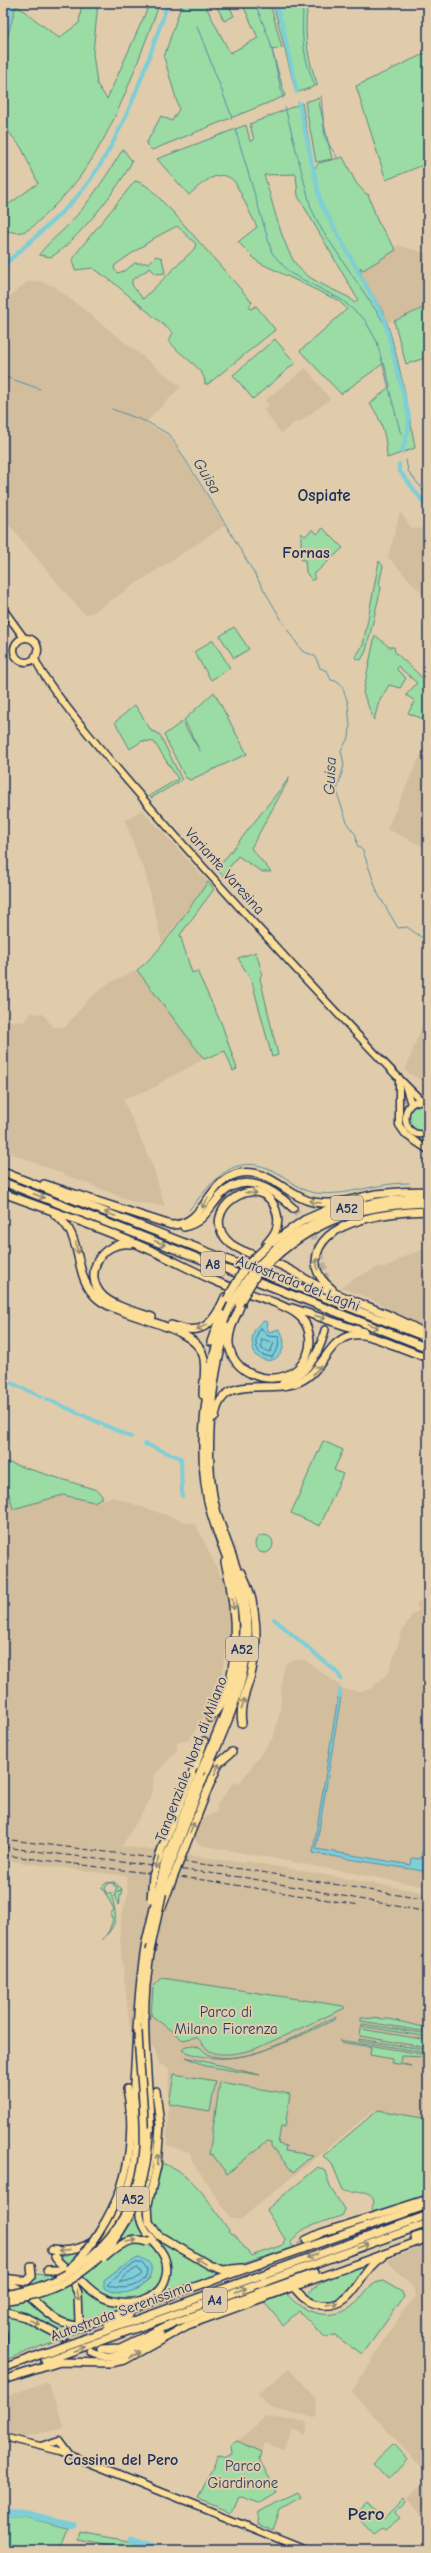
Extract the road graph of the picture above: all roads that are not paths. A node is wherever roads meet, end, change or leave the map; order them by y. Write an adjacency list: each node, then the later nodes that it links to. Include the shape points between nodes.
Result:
1 (3, 609): 2 (main road, Variante Varesina)
2 (16, 629): 3 (main road, Variante Varesina); 4 (main road, Variante Varesina)
3 (24, 638): 4 (main road); 5 (main road, Variante Varesina, via 35,642)
4 (17, 642): 6 (main road, Variante Varesina, via 14,649 16,656 22,661)
5 (35, 656): 6 (main road); 7 (main road, Variante Varesina)
6 (28, 661): 7 (main road, Variante Varesina)
7 (39, 668): 8 (main road, Variante Varesina, via 146,803 310,983)
8 (399, 1076): 9 (main road, Variante Varesina); 16 (main road, via 399,1125 406,1135)
9 (403, 1082): 10 (main road, Variante Varesina); 12 (main road, Variante Varesina)
10 (421, 1100): 11 (main road); 12 (main road)
11 (428, 1102)
12 (411, 1104): 13 (main road, via 405,1110 404,1119)
13 (412, 1132): 14 (main road); 15 (main road)
14 (428, 1133)
15 (428, 1146)
16 (428, 1150)
17 (3, 1172): 18 (highway, Autostrada dei Laghi / A8)
18 (11, 1175): 28 (highway, via 56,1187); 37 (highway, Autostrada dei Laghi / A8, one-way to 18)
19 (3, 1182): 39 (highway, Autostrada dei Laghi / A8, one-way to 39)
20 (428, 1191): 22 (highway)
21 (3, 1192): 24 (highway)
22 (367, 1196): 28 (highway, one-way to 28, via 327,1203 311,1201 272,1179 246,1173 232,1176 219,1183 198,1213 183,1223 167,1224); 29 (highway, via 324,1210)
23 (428, 1197): 30 (highway, Tangenziale Nord di Milano / A52, via 385,1199 345,1208 308,1225)
24 (18, 1198): 31 (highway); 42 (highway, one-way to 42, via 54,1214 67,1225 75,1242 85,1283 97,1298 109,1306 184,1335 196,1344 204,1361)
25 (428, 1203): 30 (highway, Tangenziale Nord di Milano / A52, via 379,1206 347,1214 317,1227)
26 (293, 1208): 28 (highway, via 270,1189 249,1183 229,1189 202,1219 184,1227 166,1226)
27 (428, 1211): 34 (highway, one-way to 27, via 332,1289 323,1281 316,1265 320,1246 341,1228 364,1219 388,1213)
28 (128, 1212)
29 (267, 1244): 32 (highway, bridge, via 232,1287); 34 (highway, one-way to 29, via 321,1287 285,1267 230,1243 223,1233 220,1219 224,1206 235,1196 248,1192 258,1194 266,1197 274,1207 278,1218 277,1228)
30 (279, 1249): 32 (highway, Tangenziale Nord di Milano / A52, bridge, via 246,1290); 32 (highway, Tangenziale Nord di Milano / A52, bridge, via 251,1273)
31 (158, 1254): 32 (highway, one-way to 31, via 202,1328 191,1330 178,1328 114,1303 99,1290 95,1280 95,1268 98,1258 107,1249 127,1244); 33 (highway, via 217,1282)
32 (233, 1301): 33 (highway, via 229,1344 232,1355 250,1373 276,1379 290,1374 303,1362 308,1351 309,1336 299,1315); 42 (highway, via 211,1342); 43 (highway, Tangenziale Nord di Milano / A52, via 212,1357)
33 (269, 1302): 38 (highway, one-way to 38, via 329,1320)
34 (365, 1305): 36 (highway)
35 (325, 1330): 41 (highway, via 315,1358 302,1373 284,1383)
36 (428, 1335)
37 (428, 1338)
38 (391, 1344): 40 (highway); 41 (highway, one-way to 38, via 279,1387 305,1380 320,1367 335,1344 350,1336 364,1335)
39 (428, 1348)
40 (428, 1358)
41 (255, 1386): 44 (highway, via 234,1390 220,1403)
42 (203, 1397): 43 (highway)
43 (208, 1428): 44 (highway); 45 (highway, Tangenziale Nord di Milano / A52, via 204,1471)
44 (210, 1457): 46 (highway, Tangenziale Nord di Milano / A52, via 214,1501)
45 (215, 1525): 47 (highway, one-way to 47, via 227,1569 235,1636 227,1685 220,1706); 51 (highway, Tangenziale Nord di Milano / A52, bridge, via 240,1597 243,1628 241,1658 228,1705 170,1846)
46 (232, 1551): 48 (highway, one-way to 46, via 241,1710 256,1639 249,1587); 52 (highway, Tangenziale Nord di Milano / A52, bridge, via 247,1608 248,1642 244,1668 231,1710 173,1856)
47 (210, 1718)
48 (242, 1723)
49 (204, 1741): 51 (highway, one-way to 51, bridge, via 153,1876 146,1920)
50 (232, 1752): 52 (highway, one-way to 50, bridge, via 162,1904 207,1791 219,1763)
51 (146, 1942): 53 (highway, Tangenziale Nord di Milano / A52)
52 (150, 1951): 56 (highway, Tangenziale Nord di Milano / A52, via 144,2026)
53 (138, 2030): 65 (highway, one-way to 65, bridge, via 134,2084 137,2141 135,2162 122,2204 102,2235 91,2244); 75 (highway, Tangenziale Nord di Milano / A52, bridge, via 144,2149 140,2174 130,2205 113,2233 84,2263 53,2282)
54 (127, 2089): 75 (highway, bridge, via 130,2143 126,2171 107,2217 76,2263 54,2278)
55 (156, 2091): 64 (highway, one-way to 55, via 240,2268 223,2270 204,2263 153,2229 147,2214 157,2166 160,2125)
56 (149, 2131): 63 (highway, bridge, via 150,2166 140,2210 143,2226); 76 (highway, Tangenziale Nord di Milano / A52, bridge, via 143,2185 122,2229 106,2250 83,2270)
57 (428, 2204): 62 (highway, via 321,2233); 64 (highway)
58 (428, 2215): 85 (highway, Autostrada Serenissima / A4, one-way to 85)
59 (428, 2223): 88 (highway, Autostrada Serenissima / A4, one-way to 59)
60 (428, 2233): 78 (highway)
61 (428, 2238): 74 (highway, one-way to 61, via 313,2303 329,2305 340,2302 353,2293 377,2260); 78 (highway)
62 (306, 2240)
63 (150, 2241): 70 (highway, via 162,2254 167,2267 164,2282 158,2291 149,2297 133,2302 106,2299); 76 (highway, one-way to 63, bridge, via 64,2287 125,2242)
64 (305, 2248): 73 (highway)
65 (51, 2250)
66 (55, 2257): 70 (highway, via 60,2265)
67 (31, 2266): 71 (highway, via 32,2276 27,2281)
68 (48, 2270): 69 (highway)
69 (66, 2271): 70 (highway); 80 (highway, one-way to 80, via 73,2278 78,2293)
70 (76, 2277)
71 (3, 2278)
72 (3, 2282): 73 (highway, via 27,2294 56,2320 74,2326 93,2323)
73 (192, 2289): 85 (highway)
74 (297, 2291)
75 (13, 2294): 77 (highway, Tangenziale Nord di Milano / A52, bridge)
76 (38, 2294): 77 (highway, Tangenziale Nord di Milano / A52, bridge)
77 (5, 2299)
78 (229, 2307): 84 (highway, via 172,2323 120,2348); 86 (highway, via 173,2326 119,2355 103,2356); 89 (highway, A4, one-way to 78, via 60,2362 120,2362 181,2328)
79 (3, 2312): 82 (highway, one-way to 82, via 25,2317)
80 (78, 2322)
81 (3, 2334): 83 (highway)
82 (63, 2337)
83 (3, 2348)
84 (102, 2349)
85 (49, 2351): 87 (highway, Autostrada Serenissima / A4)
86 (91, 2352)
87 (3, 2368)
88 (3, 2376)
89 (3, 2380)
90 (3, 2437): 92 (main road)
91 (52, 2442): 92 (main road); 93 (main road); 94 (main road, via 59,2440)
92 (38, 2447): 93 (main road)
93 (53, 2449): 94 (main road)
94 (62, 2449): 95 (main road, via 72,2458)
95 (306, 2550)

